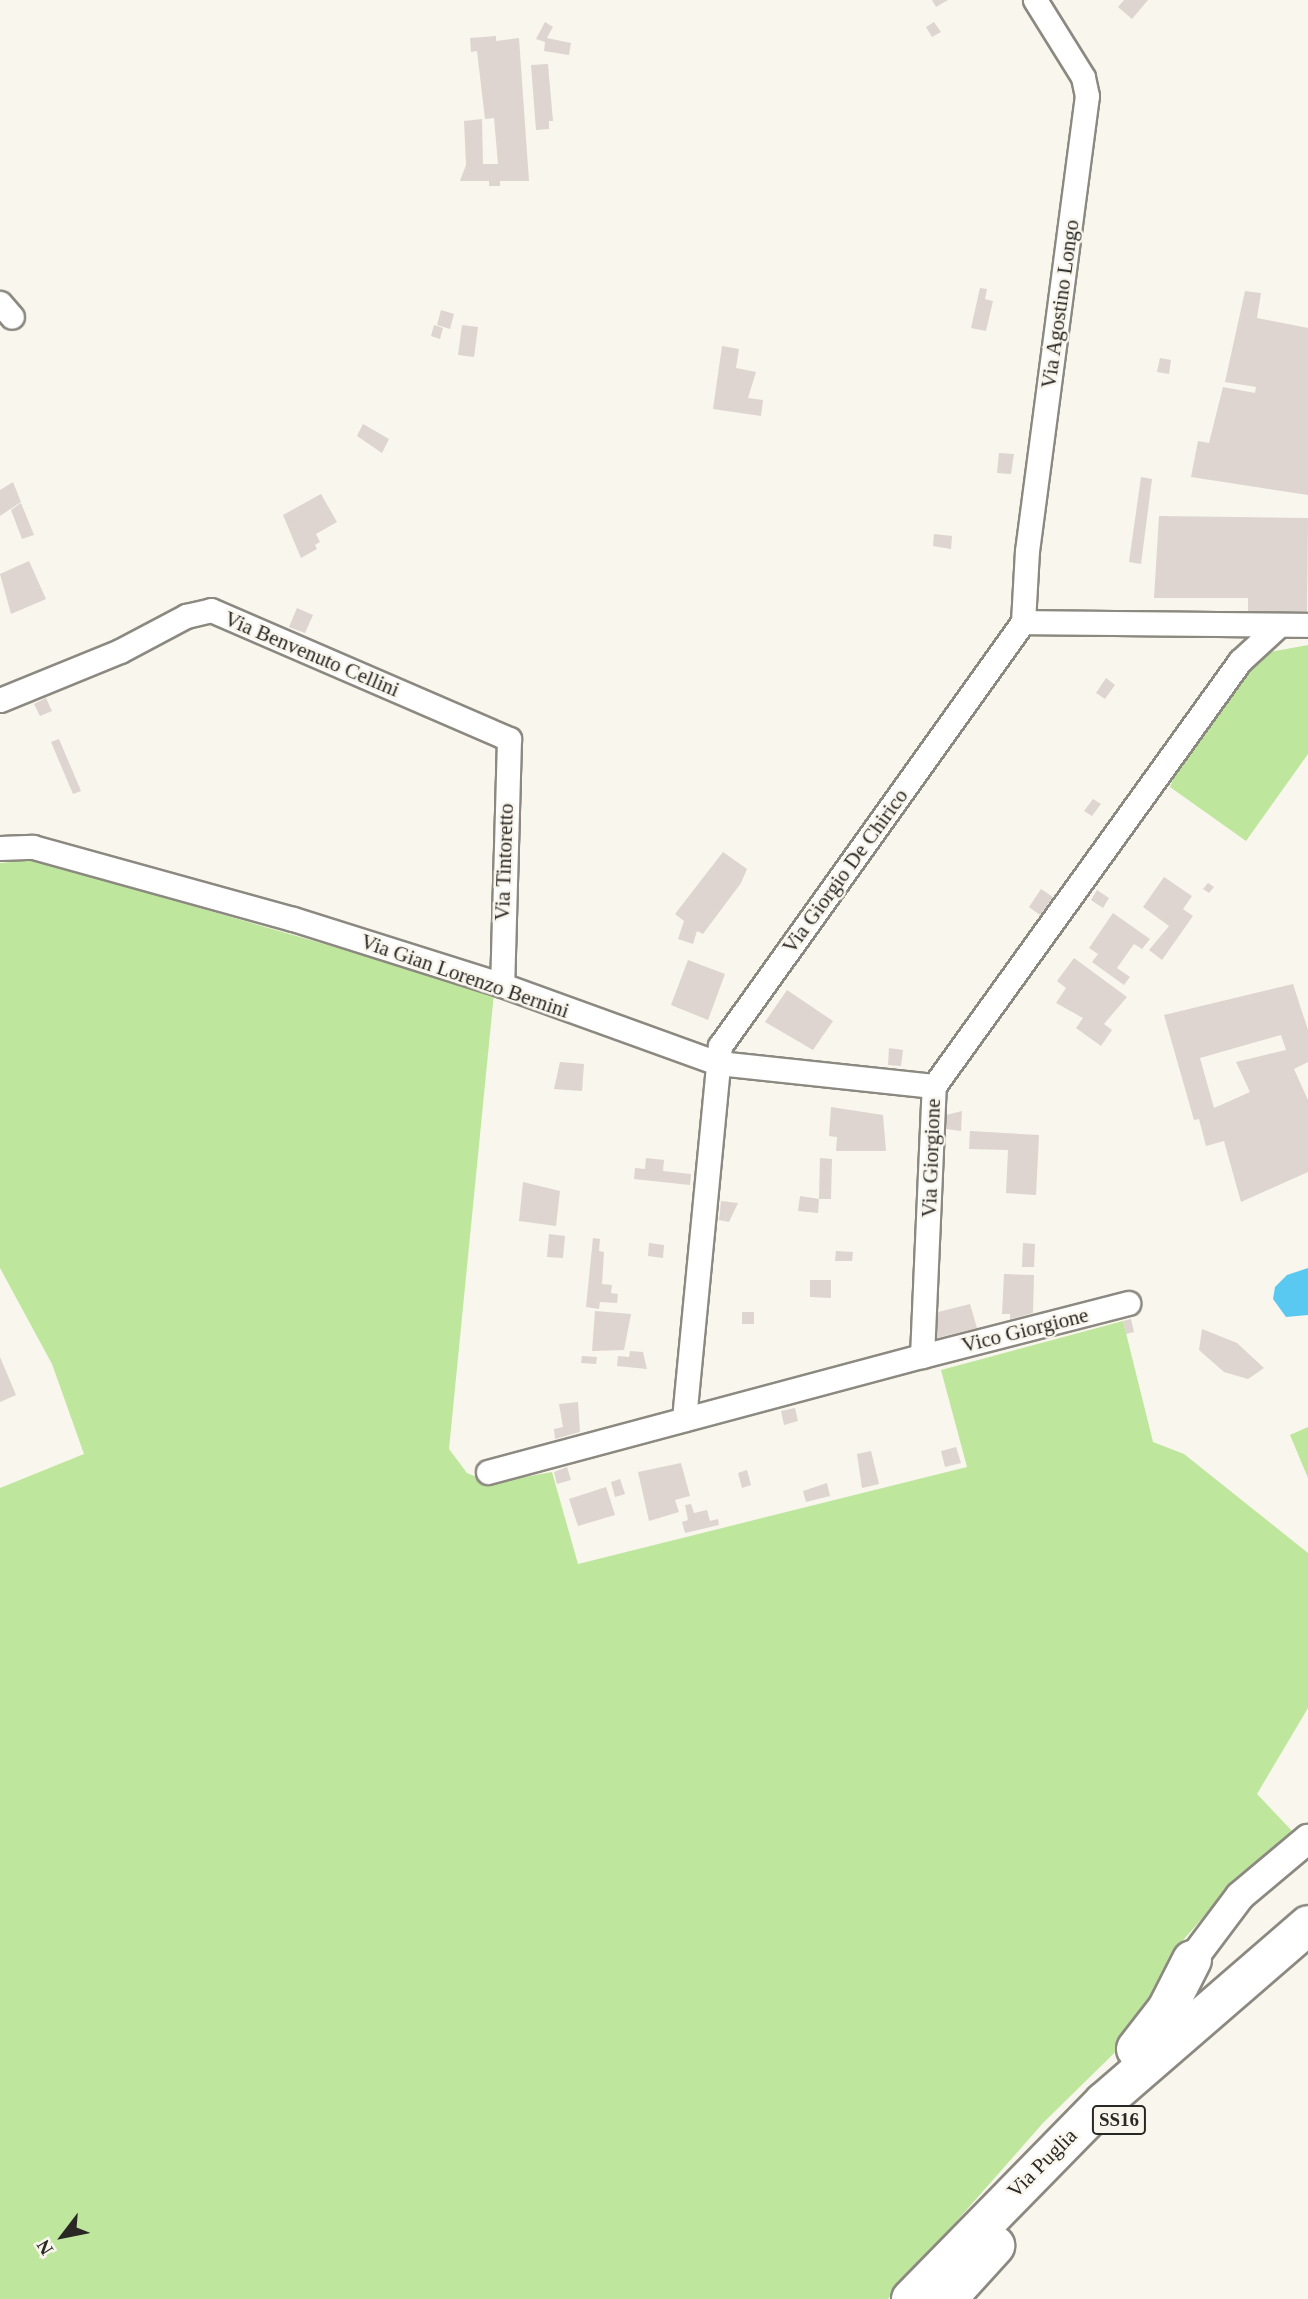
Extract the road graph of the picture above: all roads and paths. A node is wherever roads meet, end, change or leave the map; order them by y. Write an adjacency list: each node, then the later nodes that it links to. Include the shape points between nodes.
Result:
1 (1035, 0): 2 (street, Via Agostino Longo, via 1083,77 1087,96 1027,551)
2 (1023, 622): 4 (street); 9 (street, Via Giorgio De Chirico, via 720,1046)
3 (1308, 625): 4 (street)
4 (1278, 626): 10 (street, Via Giorgione, via 1240,661)
5 (0, 700): 6 (street, Via Benvenuto Cellini, via 120,651 186,616 211,610)
6 (509, 739): 8 (street, Via Tintoretto)
7 (0, 848): 8 (street, Via Gian Lorenzo Bernini, via 33,847 293,919)
8 (502, 985): 9 (street, Via Gian Lorenzo Bernini)
9 (718, 1063): 10 (street, Via Gian Lorenzo Bernini); 13 (street, Via Giorgio De Chirico)
10 (934, 1086): 12 (street, Via Giorgione)
11 (1128, 1303): 12 (street, Vico Giorgione)
12 (922, 1356): 13 (street)
13 (684, 1419): 14 (street)
14 (488, 1472)
15 (1308, 1839): 18 (street, via 1240,1896)
16 (1308, 1925): 19 (highway, Via Puglia / SS16, via 1173,2038)
17 (1308, 1958): 21 (highway, Via Puglia / SS16, via 1121,2119 1033,2204)
18 (1192, 1961): 19 (highway, via 1147,2037 1032,2158)
19 (1017, 2188): 20 (highway, Via Puglia / SS16)
20 (911, 2299)
21 (947, 2299)

